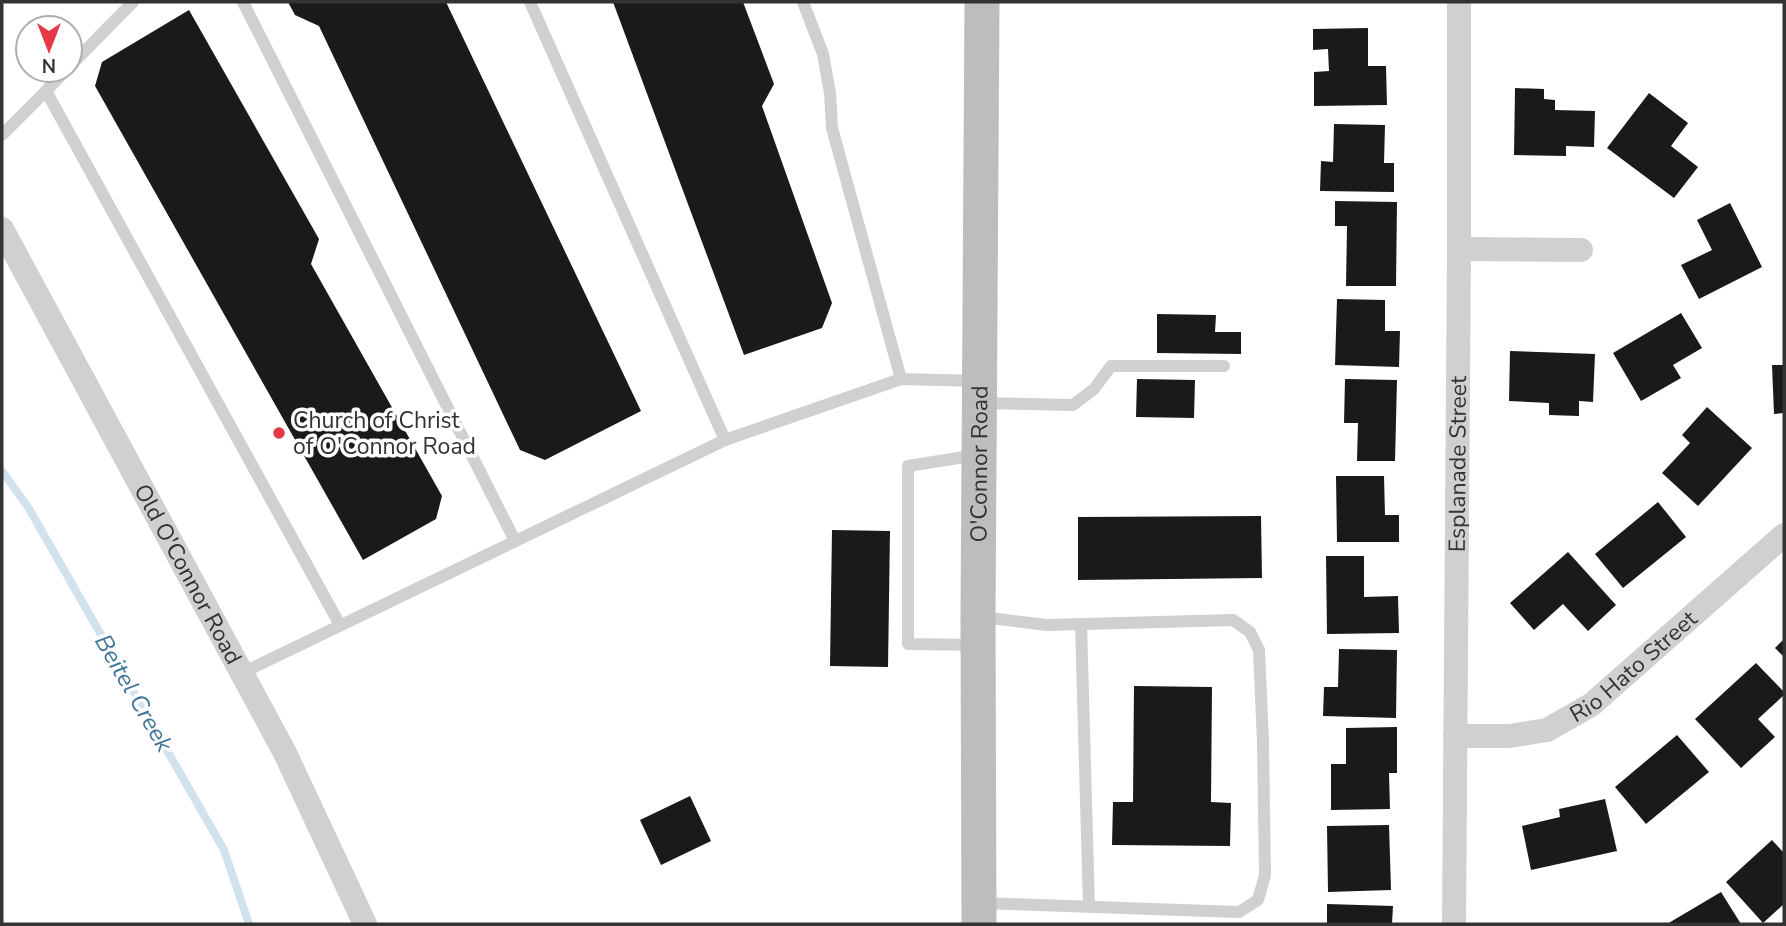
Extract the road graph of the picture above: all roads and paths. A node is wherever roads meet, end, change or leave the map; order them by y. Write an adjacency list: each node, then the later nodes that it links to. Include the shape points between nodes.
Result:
1 (133, 2): 7 (lane)
2 (243, 2): 20 (lane)
3 (530, 2): 17 (lane)
4 (803, 2): 15 (lane, via 823,54 832,128)
5 (982, 2): 16 (main road, O'Connor Road)
6 (1460, 2): 12 (street, Esplanade Street)
7 (84, 52)
8 (53, 84): 9 (lane)
9 (46, 91): 10 (lane); 22 (lane)
10 (2, 135)
11 (2, 229): 24 (street, Old O'Connor Road)
12 (1460, 249): 13 (street); 25 (street, Esplanade Street)
13 (1581, 250)
14 (1224, 366): 16 (lane, via 1111,366 1094,389 1073,405)
15 (901, 379): 16 (lane); 17 (lane)
16 (979, 392): 18 (main road, O'Connor Road)
17 (725, 440): 20 (lane)
18 (979, 455): 23 (main road, O'Connor Road); 23 (lane, via 908,466 908,644)
19 (1784, 535): 25 (street, Rio Hato Street, via 1591,705 1547,730 1509,736)
20 (515, 541): 22 (lane)
21 (1081, 624): 23 (lane); 26 (lane); 26 (lane, via 1233,620 1250,632 1259,650 1263,743 1265,875 1258,900 1239,912)
22 (340, 625): 24 (lane)
23 (978, 631): 27 (main road, O'Connor Road)
24 (242, 673): 28 (street, Old O'Connor Road)
25 (1455, 736): 29 (street, Esplanade Street)
26 (1089, 907): 27 (lane)
27 (979, 914)
28 (365, 924)
29 (1454, 924)

